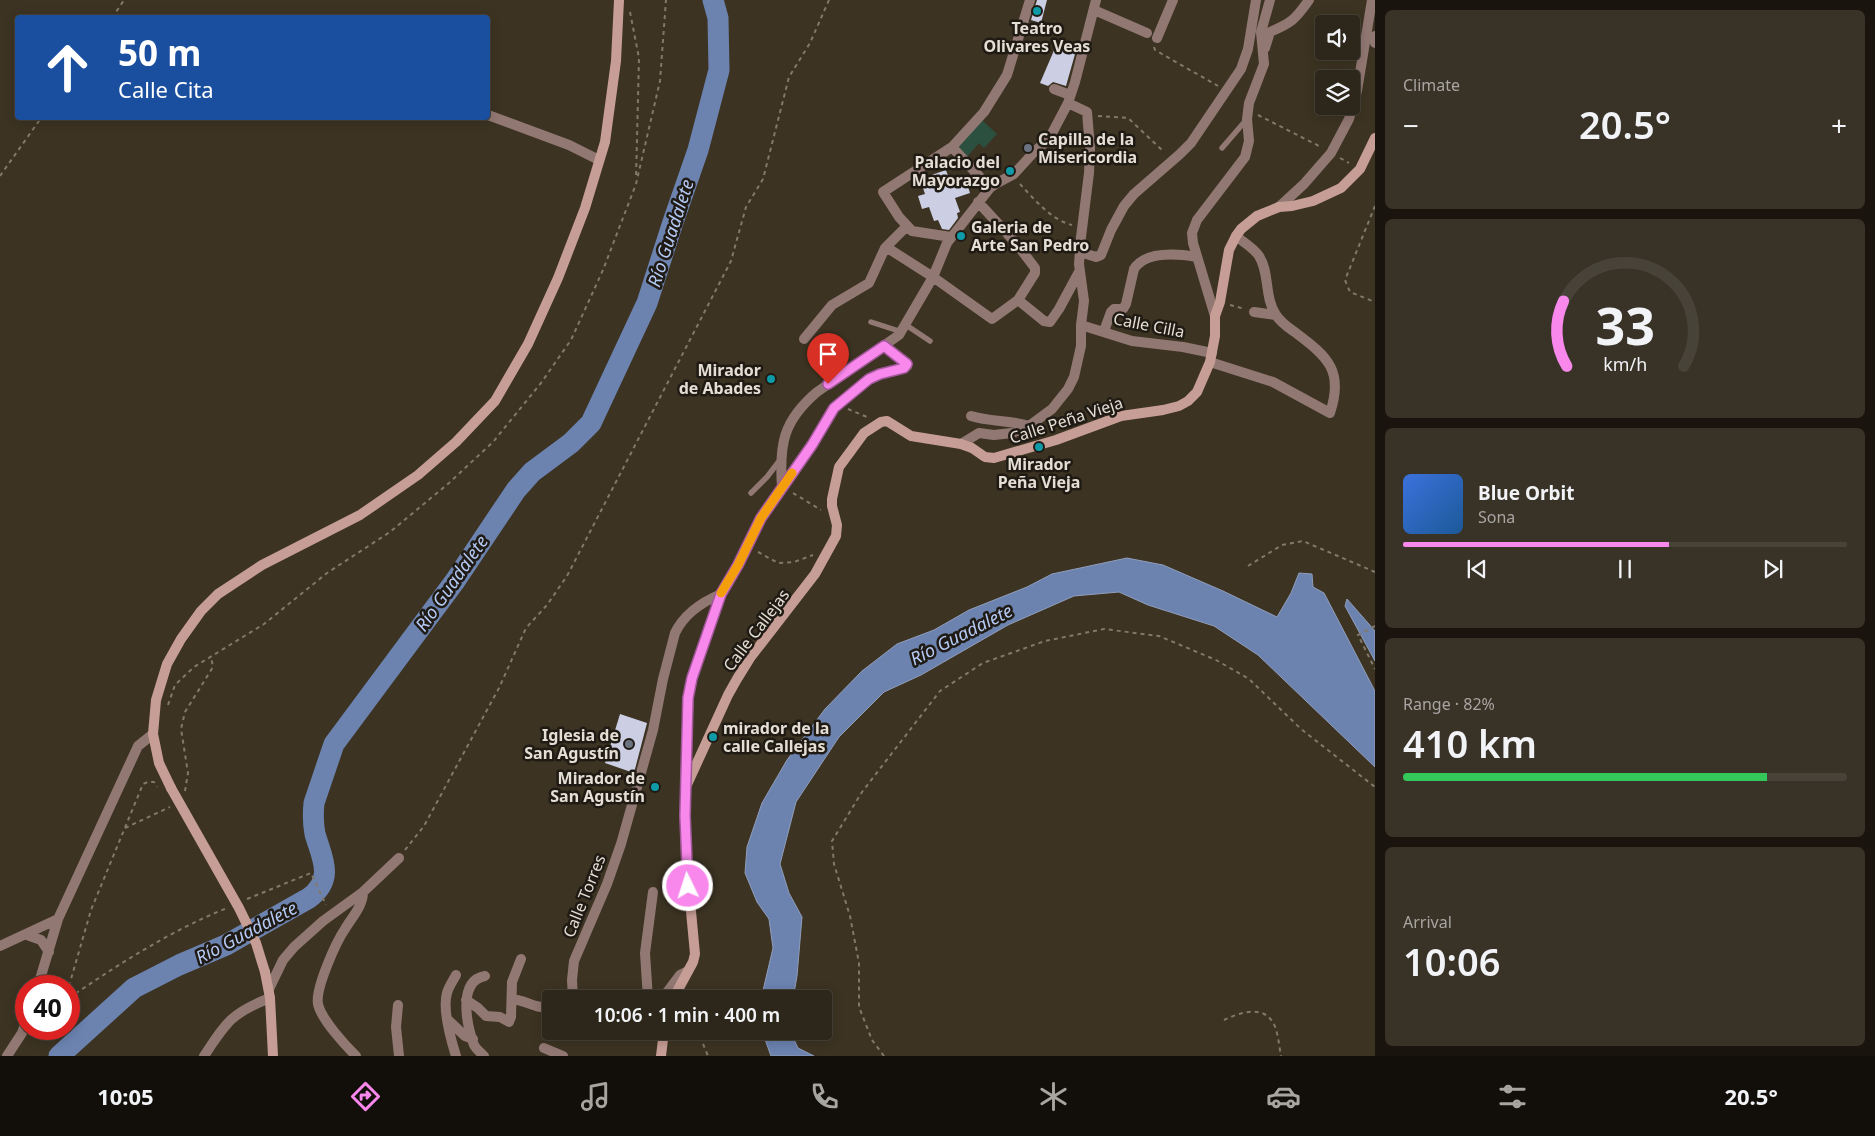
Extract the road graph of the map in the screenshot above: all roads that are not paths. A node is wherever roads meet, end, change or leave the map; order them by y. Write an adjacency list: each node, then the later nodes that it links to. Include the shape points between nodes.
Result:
1 (619, 0): 23 (street, via 616,61 605,142)
2 (1030, 0): 21 (street, via 1004,82 984,112)
3 (1173, 0): 12 (street)
4 (1256, 0): 15 (street)
5 (1270, 0): 9 (street)
6 (1309, 0): 14 (street, via 1289,24 1270,32)
7 (1372, 0): 26 (street, via 1354,107 1342,134 1331,153 1304,184)
8 (1095, 5): 10 (street); 17 (street)
9 (1261, 32): 14 (street); 15 (street, via 1251,62)
10 (1147, 33)
11 (1375, 36): 13 (street)
12 (1158, 38)
13 (1375, 43)
14 (1264, 55): 19 (street, via 1262,72 1250,97)
15 (1244, 63): 31 (street, via 1197,136 1124,206 1102,255 1096,257)
16 (1054, 89): 17 (street)
17 (1069, 99): 24 (street, via 1049,139 1012,175); 31 (street, via 1087,112 1090,148)
18 (490, 116): 23 (street, via 569,145)
19 (1247, 119): 22 (lane); 32 (street, via 1248,147 1244,160 1195,224 1192,238)
20 (1375, 138): 26 (street, via 1360,169 1348,183 1300,205)
21 (952, 147): 24 (street); 27 (street, via 883,192)
22 (1222, 148)
23 (599, 160): 55 (street, via 585,208 558,278 528,344 495,401 456,442 360,515 262,565 218,594 180,638 167,664 156,700)
24 (990, 188): 25 (street)
25 (978, 202): 29 (street); 35 (street, via 1035,268)
26 (1279, 206): 28 (street, via 1253,219)
27 (907, 226): 29 (street, via 917,233); 30 (street)
28 (1236, 236): 37 (street, via 1259,256); 38 (street, Calle Peña Vieja, via 1229,250)
29 (951, 237): 34 (street)
30 (886, 247): 34 (street); 43 (street, via 869,283 832,305)
31 (1080, 252): 33 (street)
32 (1197, 257): 38 (street); 42 (street, via 1172,254 1137,265 1126,304 1122,309 1110,312)
33 (1079, 272): 35 (street, via 1050,322 1044,321); 40 (street, via 1084,301)
34 (933, 277): 35 (street, via 992,319); 41 (street)
35 (1018, 300)
36 (1254, 312): 37 (street)
37 (1275, 315): 46 (street, Calle Cilla, via 1331,365 1337,388 1330,413 1273,382)
38 (1215, 316): 46 (street, Calle Peña Vieja)
39 (871, 322): 41 (lane)
40 (1081, 325): 42 (street, Calle Cilla); 49 (street, via 1080,352 1071,383 1052,409)
41 (904, 328): 44 (lane); 45 (street)
42 (1104, 332): 46 (street, Calle Cilla, via 1132,341 1183,347)
43 (804, 339)
44 (930, 342)
45 (884, 346): 51 (street, via 806,401 787,430); 52 (street, via 907,366 869,379 838,404)
46 (1211, 358): 50 (street, Calle Peña Vieja, via 1197,392 1179,406 1121,416 997,458 985,457)
47 (971, 416): 49 (street)
48 (881, 422): 50 (street, Calle Peña Vieja, via 889,422 916,437); 56 (street, Calle Callejas, via 861,436 839,467 832,494 838,529 824,560 737,678)
49 (1029, 426): 50 (street, via 1012,433 979,433)
50 (961, 444)
51 (780, 460): 52 (street); 53 (lane)
52 (782, 487): 54 (street, via 761,518)
53 (751, 493)
54 (721, 594): 56 (street, via 689,688); 69 (street, Calle Torres, via 694,609 674,633 653,730 632,805 607,884 574,961)
55 (153, 734): 60 (street, via 138,746); 73 (street, bridge, via 159,763 171,788 256,943)
56 (685, 789): 65 (street, Calle Callejas, via 687,874 695,944 693,962)
57 (399, 858): 58 (street)
58 (363, 892): 73 (street, via 294,947 283,960); 86 (street, via 361,904 336,945 317,1001 337,1036)
59 (653, 892): 70 (street, via 645,953)
60 (58, 919): 61 (street); 63 (street)
61 (27, 934): 62 (street); 63 (street, via 41,940)
62 (0, 946)
63 (49, 952): 66 (street)
64 (520, 959): 74 (street, via 512,982)
65 (688, 971): 71 (street, via 680,975); 72 (street, Calle Callejas)
66 (42, 975)
67 (456, 975): 78 (street, via 446,995)
68 (485, 976): 75 (street, via 472,984)
69 (573, 990)
70 (647, 990)
71 (669, 990)
72 (677, 990)
73 (269, 994): 84 (street, via 234,1016); 85 (street)
74 (512, 999): 75 (street, via 510,1020 507,1022 500,1017 486,1016); 77 (street)
75 (466, 1000): 79 (street)
76 (398, 1005): 87 (street)
77 (542, 1008)
78 (447, 1019): 79 (street); 88 (street)
79 (473, 1039): 89 (street, via 475,1047)
80 (17, 1040): 83 (street)
81 (663, 1040): 91 (street)
82 (544, 1048): 90 (street)
83 (7, 1056)
84 (204, 1056)
85 (273, 1056)
86 (356, 1056)
87 (399, 1056)
88 (456, 1056)
89 (484, 1056)
90 (563, 1056)
91 (661, 1056)

